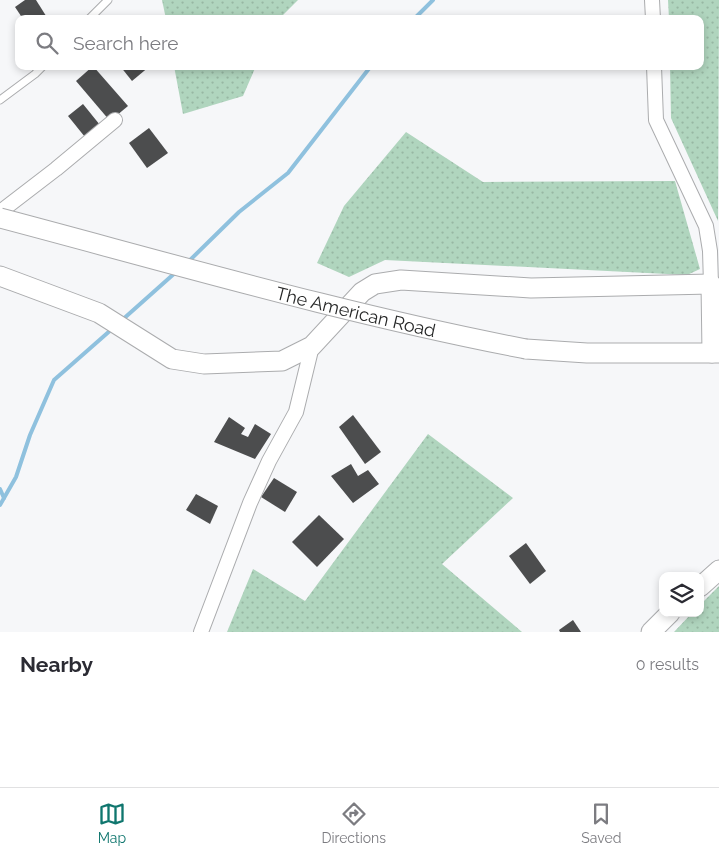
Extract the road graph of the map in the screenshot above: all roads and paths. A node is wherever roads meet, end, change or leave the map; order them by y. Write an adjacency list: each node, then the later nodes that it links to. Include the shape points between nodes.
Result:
1 (108, 0): 3 (lane)
2 (652, 0): 4 (street)
3 (93, 15)
4 (653, 15)
5 (39, 70): 7 (lane)
6 (654, 70): 12 (street, via 656,120 706,226)
7 (0, 100)
8 (115, 120): 9 (street)
9 (0, 212)
10 (0, 218): 14 (street, The American Road, bridge, via 283,293 441,332 526,349 587,354)
11 (0, 276): 13 (street, via 99,313 172,359 204,364 274,362)
12 (710, 284): 13 (street, via 531,288 401,280 375,284 362,292); 14 (street)
13 (312, 346): 18 (street, via 296,412 250,503)
14 (715, 353)
15 (719, 570): 16 (street)
16 (704, 583)
17 (666, 617): 19 (street)
18 (201, 632)
19 (651, 632)

